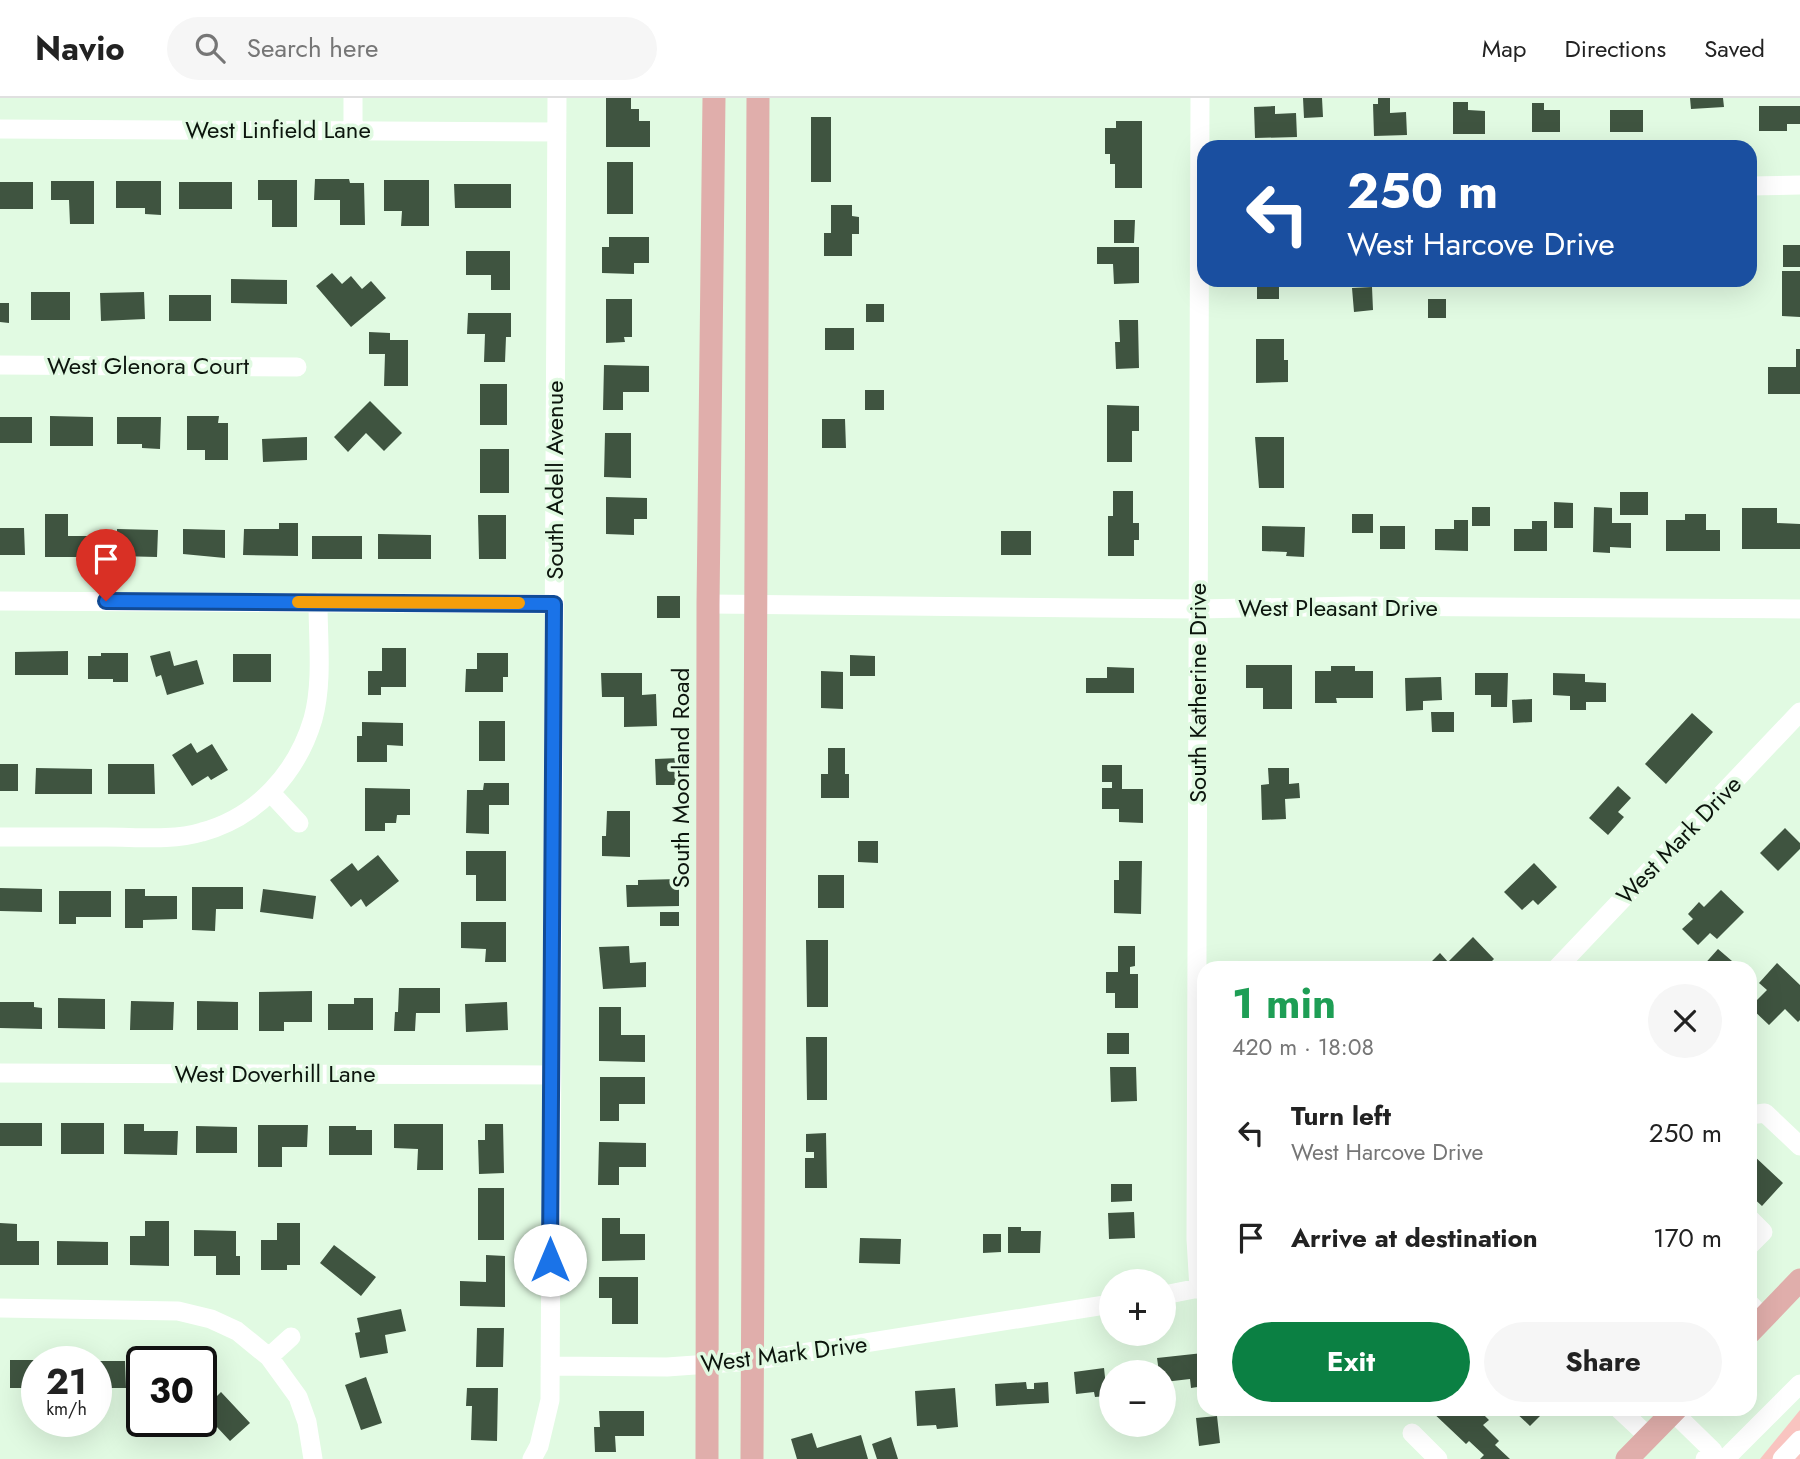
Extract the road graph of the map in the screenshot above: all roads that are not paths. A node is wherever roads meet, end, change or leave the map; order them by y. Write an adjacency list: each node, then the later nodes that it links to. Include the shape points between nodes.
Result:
1 (353, 98): 7 (street)
2 (557, 98): 8 (street, South Adell Avenue)
3 (714, 98): 18 (main road, South Moorland Road)
4 (758, 98): 19 (main road)
5 (1200, 98): 9 (street, South Katherine Drive)
6 (0, 129): 7 (street, West Linfield Lane)
7 (353, 131): 8 (street, West Linfield Lane)
8 (556, 132): 17 (street, South Adell Avenue)
9 (1201, 140)
10 (1800, 185): 11 (street)
11 (1757, 186)
12 (1201, 287): 21 (street, South Katherine Drive)
13 (0, 365): 14 (street, West Glenora Court)
14 (297, 366)
15 (0, 601): 16 (street)
16 (317, 602): 17 (street); 23 (street, via 313,719 297,759)
17 (554, 604): 28 (street, South Adell Avenue)
18 (708, 604): 19 (street, West Pleasant Drive); 41 (main road, South Moorland Road)
19 (755, 604): 21 (street, West Pleasant Drive); 40 (main road)
20 (1800, 608): 21 (street, West Pleasant Drive)
21 (1198, 609): 31 (street, South Katherine Drive)
22 (1800, 712): 26 (street, West Mark Drive)
23 (271, 793): 24 (street); 25 (street, via 246,813 201,833 169,837)
24 (299, 823)
25 (0, 836)
26 (1564, 961)
27 (0, 1073): 28 (street, West Doverhill Lane)
28 (551, 1075): 42 (street, South Adell Avenue)
29 (1757, 1114): 30 (street, via 1765,1113)
30 (1800, 1146)
31 (1197, 1249)
32 (1798, 1285): 37 (main road)
33 (1197, 1289): 34 (street)
34 (1176, 1293)
35 (1099, 1306): 40 (street, West Mark Drive)
36 (0, 1308): 39 (street, via 178,1311 237,1331)
37 (1757, 1316)
38 (291, 1337): 39 (street)
39 (269, 1357): 51 (street, via 298,1396)
40 (751, 1361): 41 (street, West Mark Drive); 54 (main road)
41 (707, 1365): 42 (street, West Mark Drive); 53 (main road, South Moorland Road)
42 (550, 1366): 52 (street, via 549,1411)
43 (1800, 1384): 50 (street)
44 (1626, 1416): 48 (street)
45 (1668, 1416): 48 (main road)
46 (1679, 1416): 50 (street)
47 (1412, 1433): 55 (street)
48 (1648, 1437): 56 (main road)
49 (1800, 1440): 57 (street)
50 (1716, 1457)
51 (313, 1459)
52 (532, 1459)
53 (707, 1459)
54 (752, 1459)
55 (1437, 1459)
56 (1627, 1459)
57 (1782, 1459)

